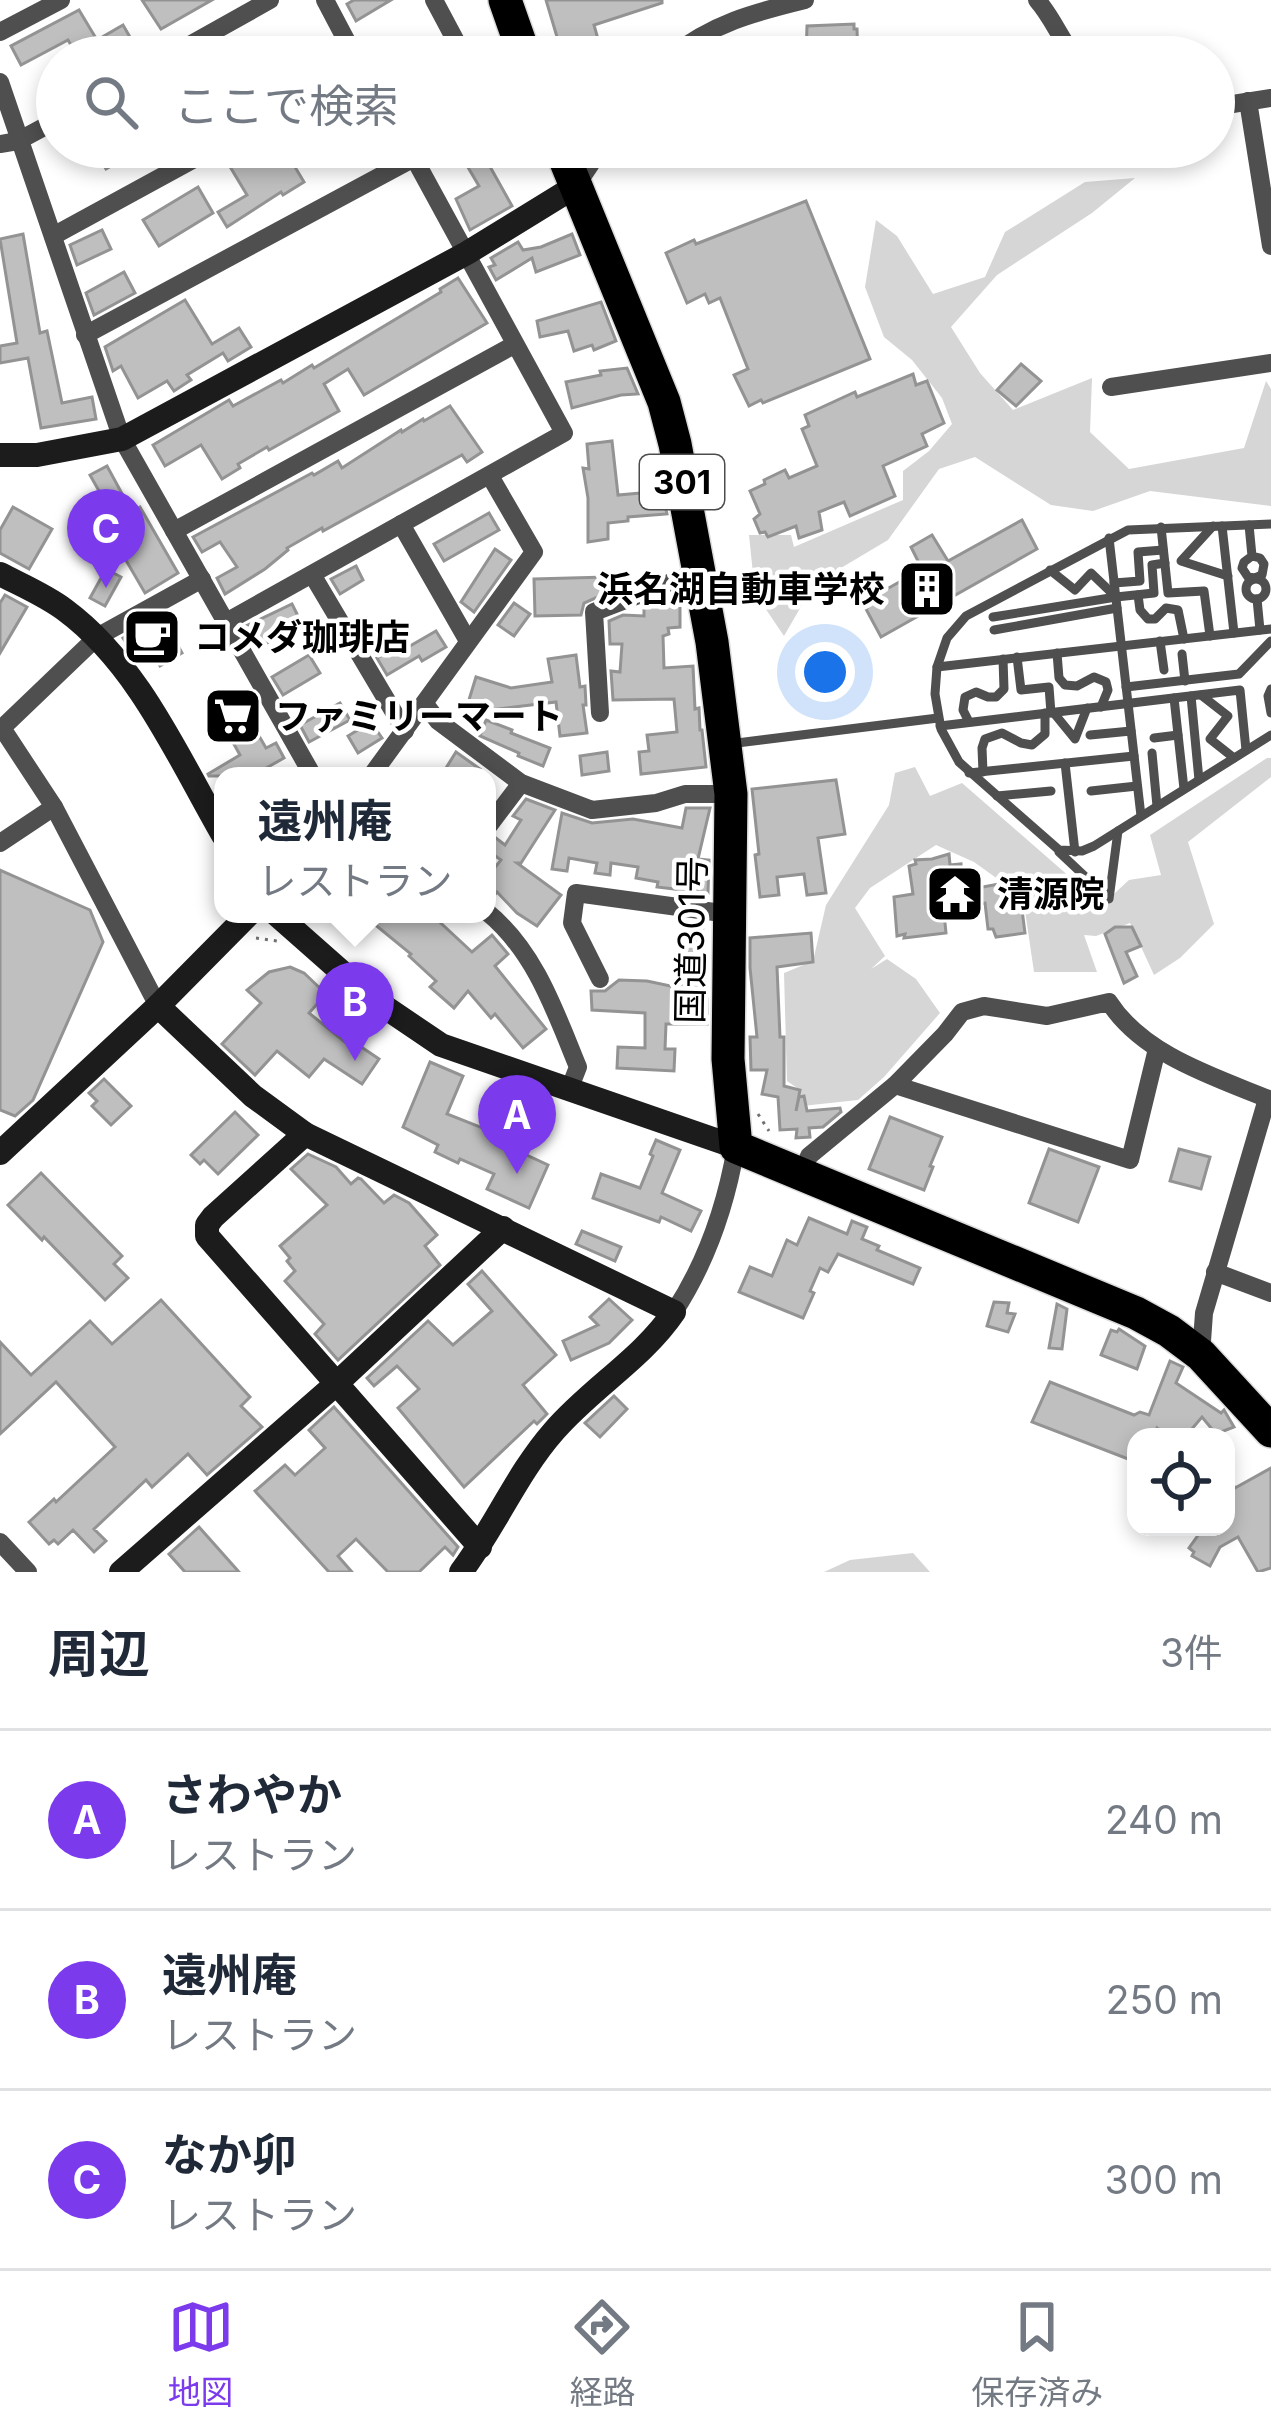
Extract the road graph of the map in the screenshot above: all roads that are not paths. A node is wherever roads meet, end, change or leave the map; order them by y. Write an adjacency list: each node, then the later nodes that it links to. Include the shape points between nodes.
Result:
1 (61, 0): 8 (street)
2 (270, 0): 9 (street)
3 (325, 0): 10 (street)
4 (434, 0): 11 (street)
5 (505, 0): 12 (highway)
6 (806, 0): 13 (street, via 741,15)
7 (1037, 0): 14 (street)
8 (0, 32)
9 (206, 36)
10 (344, 36)
11 (453, 36)
12 (518, 36)
13 (701, 36)
14 (1061, 36)
15 (0, 82): 19 (street)
16 (1271, 98): 17 (street)
17 (1248, 101): 18 (street); 27 (street)
18 (1235, 103)
19 (9, 143): 26 (street)
20 (178, 168): 26 (street)
21 (383, 168): 29 (street)
22 (420, 168): 28 (street)
23 (569, 168): 25 (highway, 国道301号 / 301)
24 (588, 168): 25 (street)
25 (576, 186): 28 (street); 46 (highway, 国道301号 / 301, via 664,402)
26 (53, 236): 29 (street)
27 (1271, 245)
28 (467, 253): 30 (street); 33 (street)
29 (86, 335): 33 (street)
30 (514, 345): 35 (street, via 564,434); 41 (street)
31 (1271, 363): 32 (street)
32 (1111, 387)
33 (122, 439): 34 (street); 41 (street)
34 (0, 455)
35 (490, 476): 36 (street); 63 (street, via 534,552)
36 (401, 524): 48 (street); 63 (street)
37 (1271, 524): 38 (lane)
38 (1249, 525): 39 (lane); 57 (lane, via 1252,556 1264,564 1255,578 1266,587 1257,599)
39 (1218, 526): 40 (lane); 49 (lane); 49 (lane, via 1181,561)
40 (1161, 527): 42 (lane); 43 (lane)
41 (174, 532): 50 (street)
42 (1109, 538): 45 (lane); 51 (lane)
43 (1163, 550): 44 (lane); 51 (lane, via 1138,552 1140,581)
44 (1165, 563): 52 (lane, via 1152,565 1154,593); 60 (lane, via 1168,593 1204,591)
45 (1050, 570): 53 (lane); 54 (lane, via 1075,590 1091,573)
46 (698, 572): 84 (street, via 594,612); 95 (highway, 国道301号 / 301)
47 (0, 574): 61 (street)
48 (313, 576): 56 (street); 91 (street)
49 (1228, 576): 59 (lane)
50 (202, 579): 56 (street); 61 (street)
51 (1114, 583): 54 (lane)
52 (1138, 595): 54 (lane); 62 (lane, via 1148,619 1178,610)
53 (992, 602): 55 (lane); 71 (lane, via 947,638)
54 (1117, 602): 55 (lane); 58 (lane); 66 (lane)
55 (993, 617): 58 (lane)
56 (226, 622): 102 (street)
57 (1266, 629): 59 (lane)
58 (994, 630): 70 (lane)
59 (1234, 633): 60 (lane)
60 (1210, 636): 62 (lane)
61 (97, 637): 118 (street, via 2,728); 121 (street, via 139,691)
62 (1184, 639): 64 (lane)
63 (468, 641): 80 (street)
64 (1160, 641): 66 (lane); 72 (lane, via 1156,658)
65 (1271, 641): 73 (lane)
66 (1121, 646): 67 (lane); 75 (lane)
67 (1057, 653): 69 (lane); 82 (lane, via 1063,683 1077,686 1094,676 1106,682)
68 (1182, 654): 74 (lane)
69 (1018, 658): 70 (lane); 85 (lane, via 1021,690 1049,687)
70 (1000, 660): 71 (lane); 89 (lane, via 1004,689 996,697 965,697)
71 (937, 667): 88 (lane)
72 (1164, 670)
73 (1239, 674): 74 (lane); 77 (lane)
74 (1185, 681): 75 (lane)
75 (1126, 687): 81 (lane)
76 (1271, 689): 86 (lane)
77 (1240, 690): 78 (lane); 96 (lane)
78 (1196, 695): 79 (lane); 99 (lane, via 1228,716 1210,739); 107 (lane)
79 (1174, 698): 81 (lane); 92 (lane)
80 (425, 704): 91 (street); 108 (street)
81 (1128, 704): 82 (lane); 90 (lane)
82 (1101, 707): 83 (lane)
83 (1088, 708): 85 (lane); 85 (lane, via 1075,739)
84 (600, 713)
85 (1050, 713): 89 (lane); 105 (lane, via 1032,745 1001,733 985,739)
86 (1271, 713)
87 (1101, 720): 90 (lane, via 1096,734)
88 (939, 722): 89 (lane); 95 (lane); 106 (lane)
89 (969, 722)
90 (1131, 730): 98 (lane)
91 (405, 731): 103 (street)
92 (1178, 735): 94 (lane); 110 (lane)
93 (1271, 735): 96 (lane)
94 (1154, 738)
95 (726, 744): 113 (highway, 国道301号 / 301)
96 (1246, 751): 99 (lane)
97 (1152, 753): 104 (lane)
98 (1134, 756): 100 (lane); 109 (lane)
99 (1234, 758): 107 (lane)
100 (1065, 763): 105 (lane); 125 (lane)
101 (1168, 765): 104 (lane)
102 (308, 767)
103 (378, 767)
104 (1154, 767): 117 (lane)
105 (983, 772): 106 (lane)
106 (969, 773): 115 (lane)
107 (1198, 780): 110 (lane)
108 (521, 783): 113 (street, via 592,810); 119 (street)
109 (1137, 786): 114 (lane); 120 (lane)
110 (1184, 789): 117 (lane)
111 (1052, 791): 112 (lane)
112 (1039, 792): 115 (lane); 116 (lane)
113 (731, 794): 126 (highway, 国道301号 / 301)
114 (1100, 794)
115 (995, 797): 124 (lane)
116 (1040, 806)
117 (1157, 806): 120 (lane)
118 (54, 807): 123 (street); 131 (street)
119 (496, 816)
120 (1141, 816): 122 (lane)
121 (214, 820)
122 (1118, 830): 124 (lane, via 1109,899); 125 (lane)
123 (0, 843)
124 (1050, 845): 125 (lane)
125 (1075, 852)
126 (729, 914): 130 (street, via 576,893 572,923); 137 (highway, 国道301号 / 301)
127 (496, 920): 134 (street, via 531,961 578,1067)
128 (240, 923): 131 (street)
129 (286, 923): 134 (street, via 427,1037)
130 (600, 980)
131 (158, 1006): 136 (street); 138 (street)
132 (1157, 1049): 133 (street, via 1109,1002 1047,1016 984,1006 962,1012); 133 (street, via 1130,1160); 135 (street)
133 (896, 1085): 139 (street, via 809,1156)
134 (569, 1090): 137 (street)
135 (1269, 1100): 141 (street)
136 (305, 1134): 140 (street); 145 (street, via 212,1217 207,1237)
137 (736, 1147): 139 (highway); 143 (street, via 704,1260)
138 (0, 1153)
139 (802, 1175): 144 (highway, via 1082,1289)
140 (502, 1228): 143 (street); 145 (street)
141 (1215, 1272): 142 (street); 144 (street)
142 (1271, 1293)
143 (674, 1312): 148 (street, via 555,1429)
144 (1202, 1355): 146 (highway)
145 (336, 1384): 148 (street); 150 (street)
146 (1271, 1431)
147 (0, 1542): 149 (street)
148 (480, 1547): 151 (street)
149 (28, 1572)
150 (121, 1572)
151 (461, 1572)

